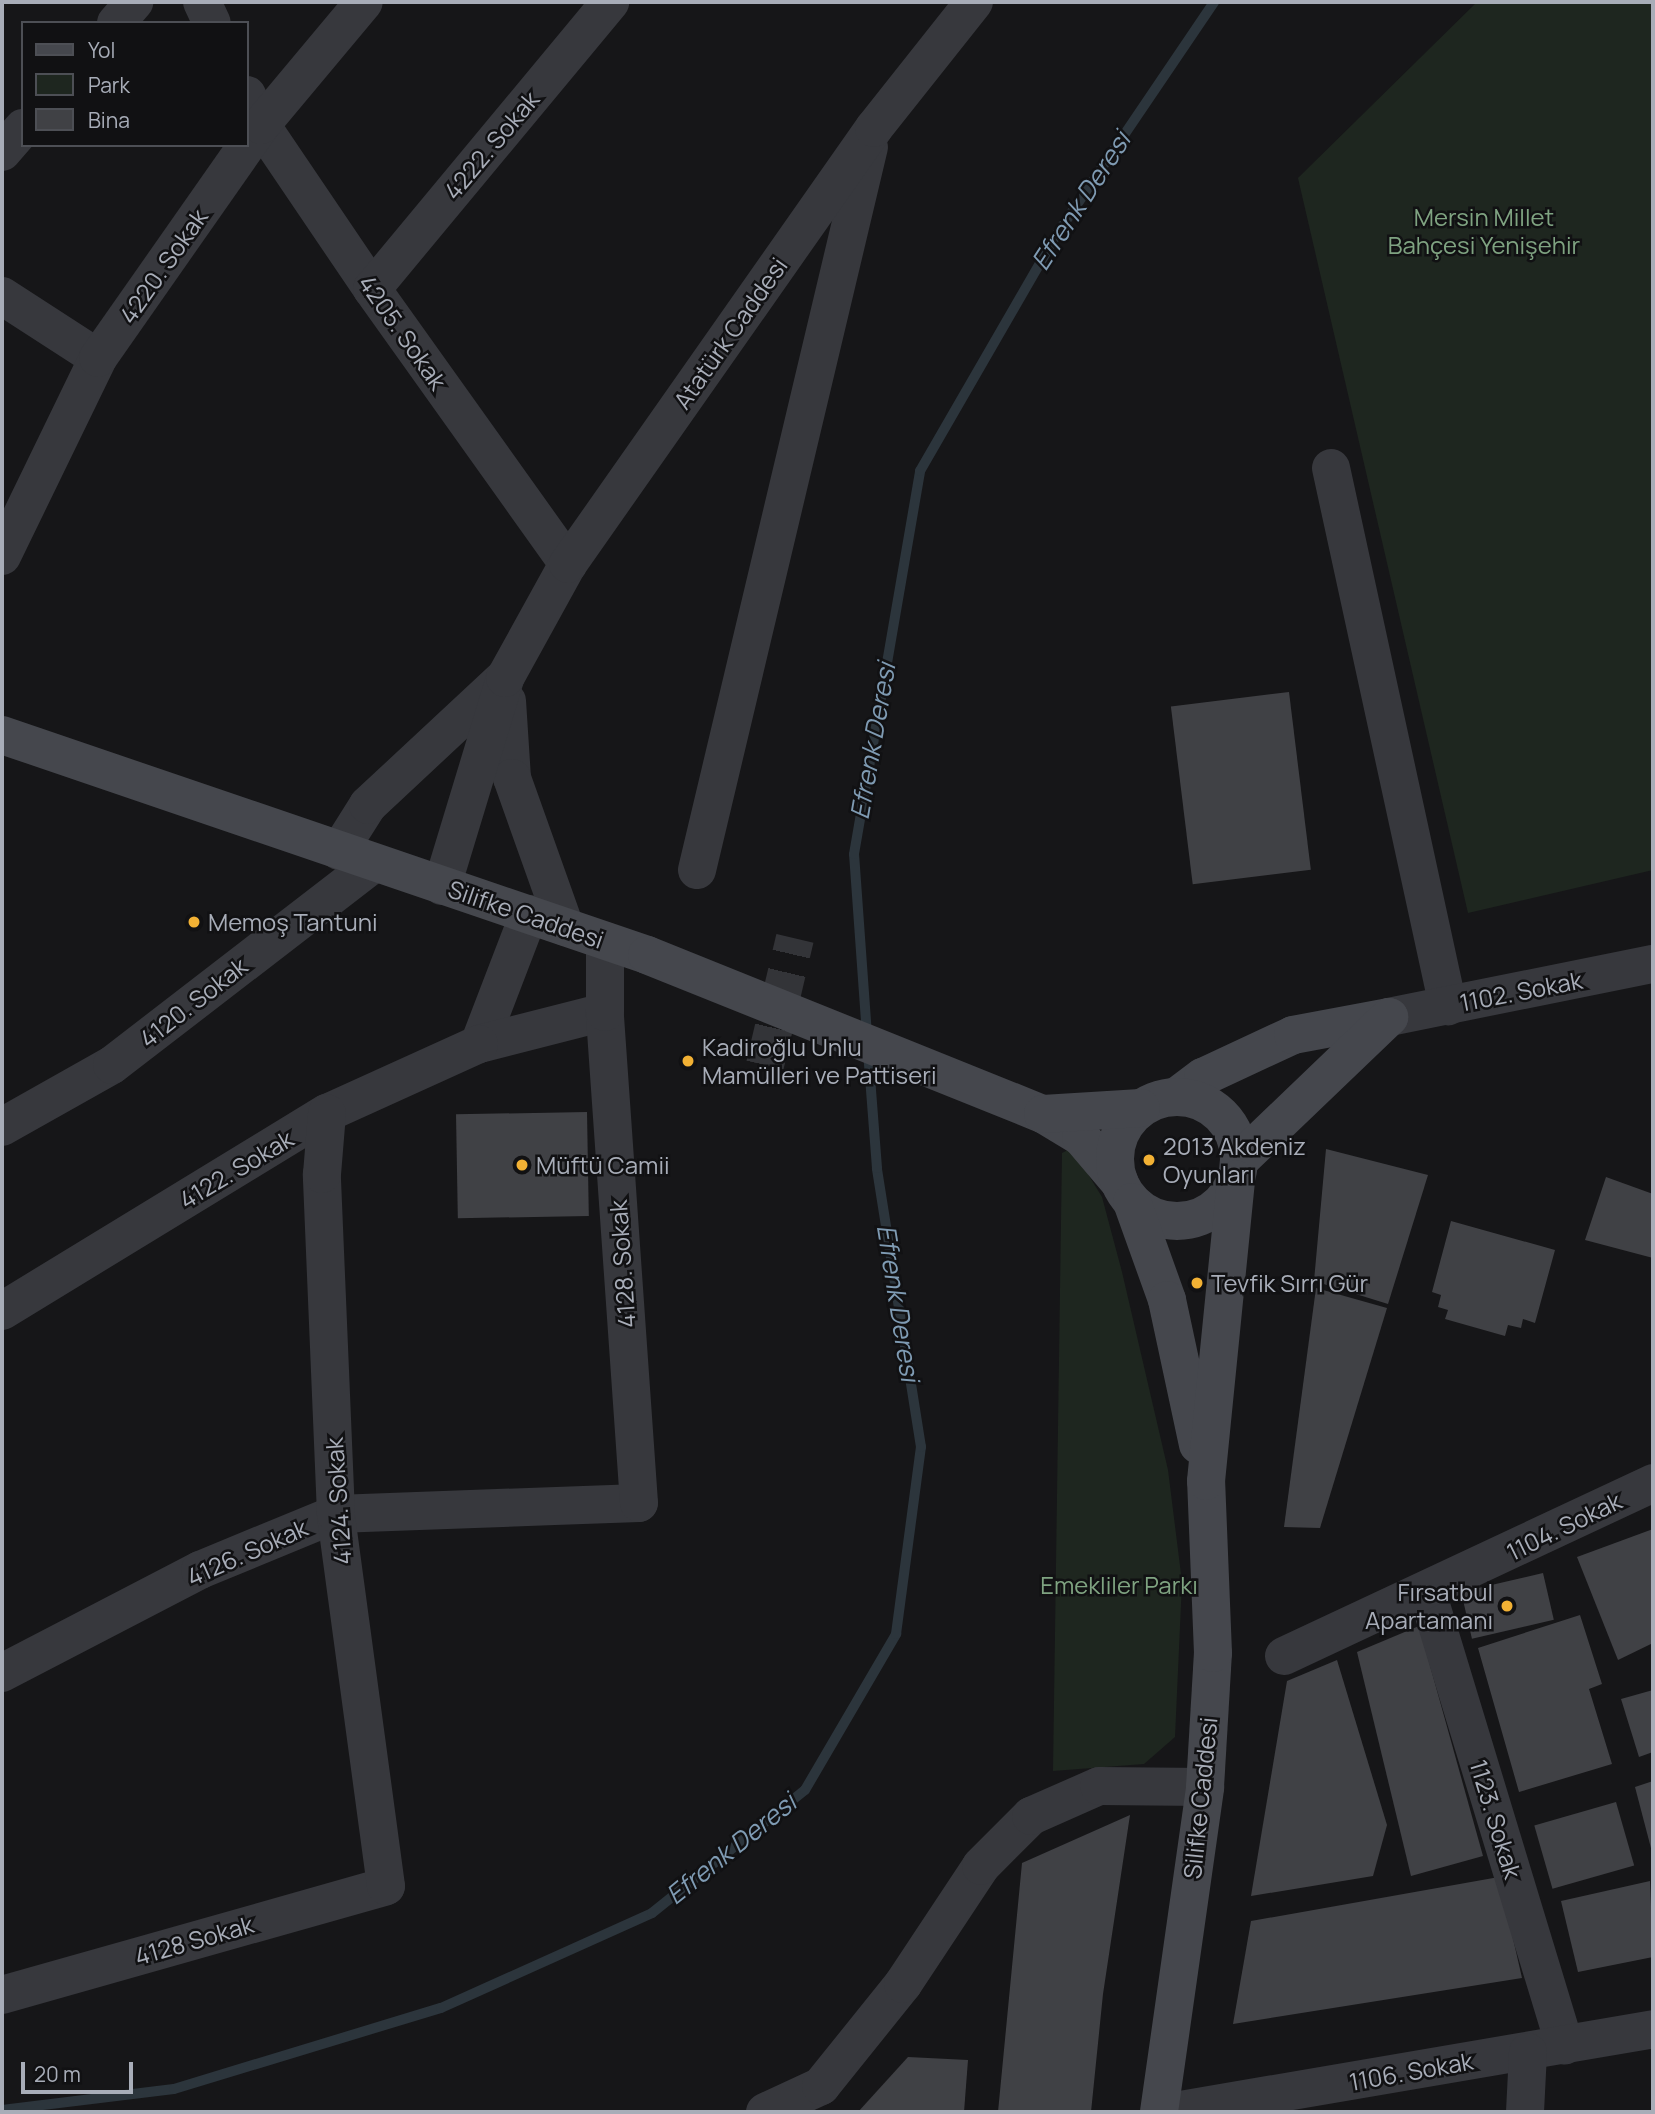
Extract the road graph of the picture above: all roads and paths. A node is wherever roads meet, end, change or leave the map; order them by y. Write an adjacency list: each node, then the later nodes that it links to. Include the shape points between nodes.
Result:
1 (134, 2): 6 (street)
2 (202, 2): 7 (street)
3 (364, 2): 8 (street, 4220. Sokak)
4 (610, 2): 13 (street, 4222. Sokak)
5 (974, 2): 9 (street, Atatürk Caddesi)
6 (118, 21)
7 (211, 21)
8 (254, 110): 13 (street, 4205. Sokak)
9 (874, 128): 18 (street, Atatürk Caddesi); 22 (street)
10 (21, 130): 12 (street)
11 (231, 147): 15 (street, 4220. Sokak)
12 (2, 152)
13 (372, 289): 18 (street, 4205. Sokak)
14 (2, 296): 15 (street)
15 (98, 358): 17 (street, 4220. Sokak)
16 (1331, 468): 28 (street)
17 (5, 540)
18 (568, 564): 19 (street, Atatürk Caddesi)
19 (505, 678): 21 (street, Atatürk Caddesi, via 368,805); 23 (street, Atatürk Caddesi); 25 (street, via 512,778)
20 (2, 735): 21 (street, Silifke Caddesi)
21 (356, 857): 23 (street, Silifke Caddesi); 35 (street, 4120. Sokak, via 111,1065)
22 (698, 870)
23 (442, 886): 24 (street, Silifke Caddesi)
24 (529, 914): 25 (street, Silifke Caddesi); 31 (street)
25 (565, 928): 26 (street, Silifke Caddesi)
26 (605, 941): 29 (street, 4128. Sokak); 34 (street, Silifke Caddesi)
27 (1653, 964): 28 (street, 1102. Sokak)
28 (1448, 1006): 30 (street, 1102. Sokak)
29 (605, 1012): 31 (street, 4122. Sokak); 41 (street, 4128. Sokak)
30 (1389, 1017): 32 (street, via 1293,1035); 36 (street)
31 (479, 1045): 33 (street, 4122. Sokak)
32 (1158, 1103): 34 (street); 36 (street, via 1213,1108 1228,1123); 37 (street, via 1119,1136 1115,1153)
33 (327, 1113): 38 (street, 4122. Sokak); 42 (street, 4124. Sokak, via 322,1174)
34 (1043, 1114): 37 (street, Silifke Caddesi, via 1082,1137)
35 (2, 1127)
36 (1237, 1170): 37 (street, via 1215,1209 1198,1217 1163,1220); 39 (street)
37 (1126, 1192): 39 (street, via 1167,1300)
38 (2, 1311)
39 (1206, 1481): 46 (street, Silifke Caddesi, via 1213,1653)
40 (1653, 1483): 43 (street, 1104. Sokak)
41 (639, 1503): 42 (street, 4126. Sokak)
42 (335, 1514): 45 (street, 4126. Sokak, via 200,1570); 47 (street, 4124. Sokak)
43 (1427, 1592): 44 (street, 1104. Sokak); 50 (street, 1123. Sokak)
44 (1284, 1656)
45 (2, 1674)
46 (1205, 1787): 51 (street, via 1099,1786 1031,1816 981,1866); 53 (street, Silifke Caddesi)
47 (386, 1886): 48 (street, 4128 Sokak)
48 (2, 1995)
49 (1653, 2029): 50 (street, 1106. Sokak)
50 (1546, 2049): 54 (street, 1106. Sokak); 55 (street, 1123. Sokak)
51 (821, 2099): 52 (street)
52 (765, 2112)
53 (1158, 2112)
54 (1169, 2112)
55 (1525, 2112)

